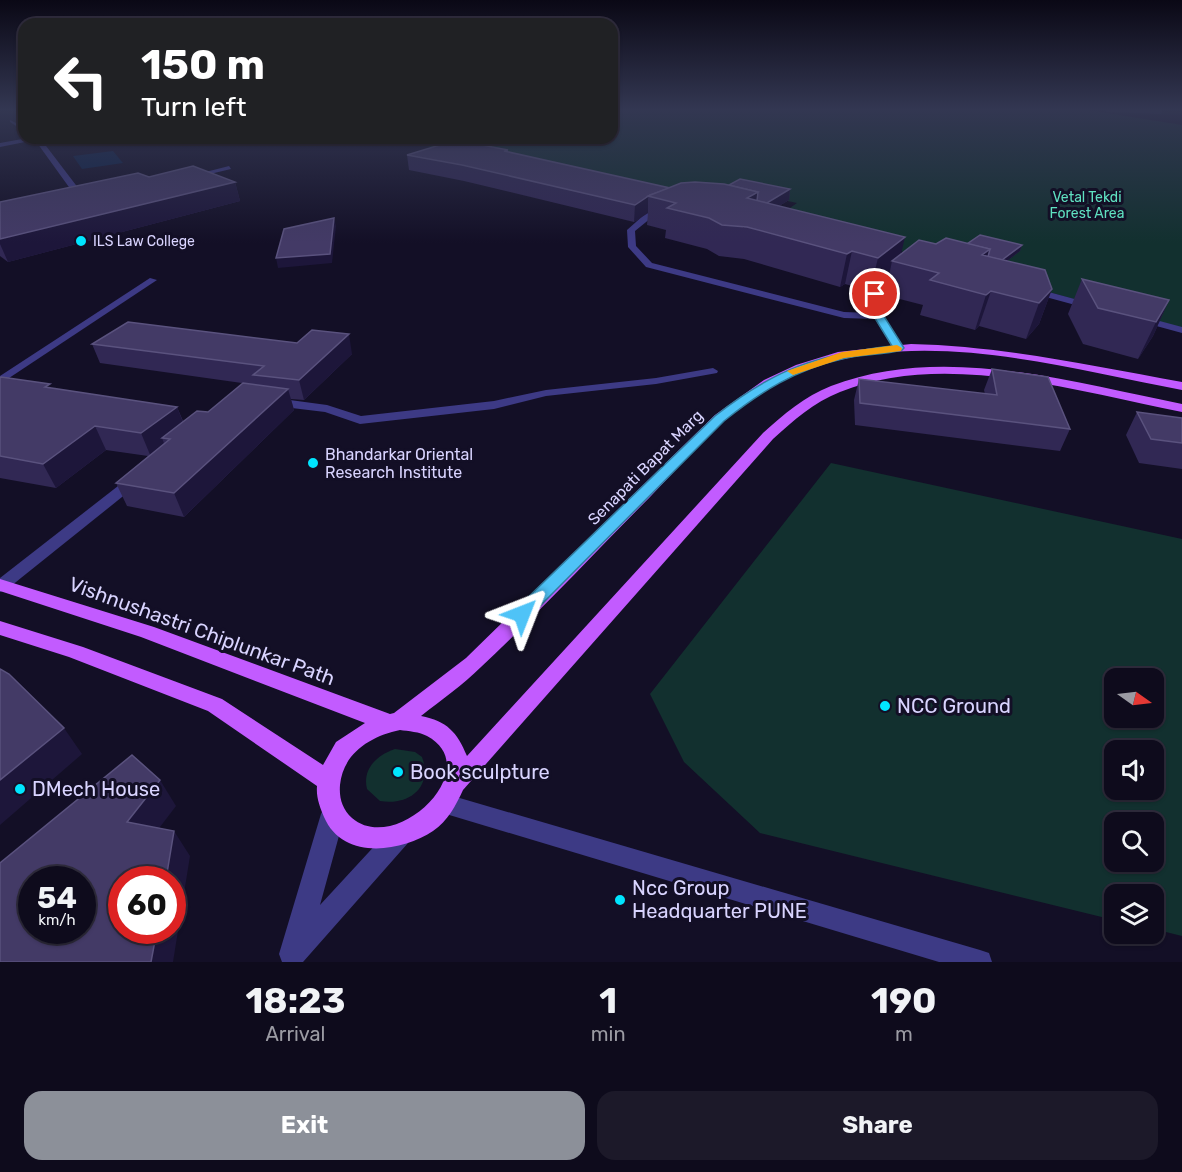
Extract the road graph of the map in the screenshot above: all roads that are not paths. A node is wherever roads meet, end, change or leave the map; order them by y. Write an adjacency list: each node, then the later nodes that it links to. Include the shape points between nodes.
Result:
1 (48, 154): 5 (lane)
2 (229, 168): 3 (lane)
3 (183, 178)
4 (93, 197): 5 (lane)
5 (82, 199): 6 (lane)
6 (70, 202)
7 (672, 207): 12 (lane, via 648,216 631,230 632,247 650,265 844,315)
8 (908, 267): 12 (lane, via 875,294)
9 (153, 280): 17 (lane)
10 (1020, 287): 11 (lane)
11 (1101, 309)
12 (878, 316): 15 (lane)
13 (1136, 318): 14 (lane)
14 (1182, 330)
15 (898, 348): 18 (main road, Senapati Bapat Marg, via 990,352); 24 (main road, Senapati Bapat Marg, via 842,355 800,368 742,400 473,663)
16 (713, 371): 19 (lane, via 546,393 494,405 360,420 327,409)
17 (0, 381)
18 (1182, 386)
19 (260, 400)
20 (1182, 408): 26 (main road, via 995,374 940,370 873,376 837,388 788,418 768,436)
21 (145, 471): 22 (lane)
22 (0, 586): 24 (main road, Vishnushastri Chiplunkar Path, via 114,619)
23 (0, 628): 25 (main road, via 76,652 214,705)
24 (394, 722): 25 (main road, via 365,732 345,749); 26 (main road, via 412,721 434,727 449,740 458,759)
25 (328, 781): 28 (main road)
26 (457, 782): 27 (main road)
27 (446, 804): 29 (main road, via 426,823); 31 (lane)
28 (333, 814): 29 (main road, via 339,823 360,835); 30 (street)
29 (400, 835): 30 (street)
30 (290, 958)
31 (980, 962)

